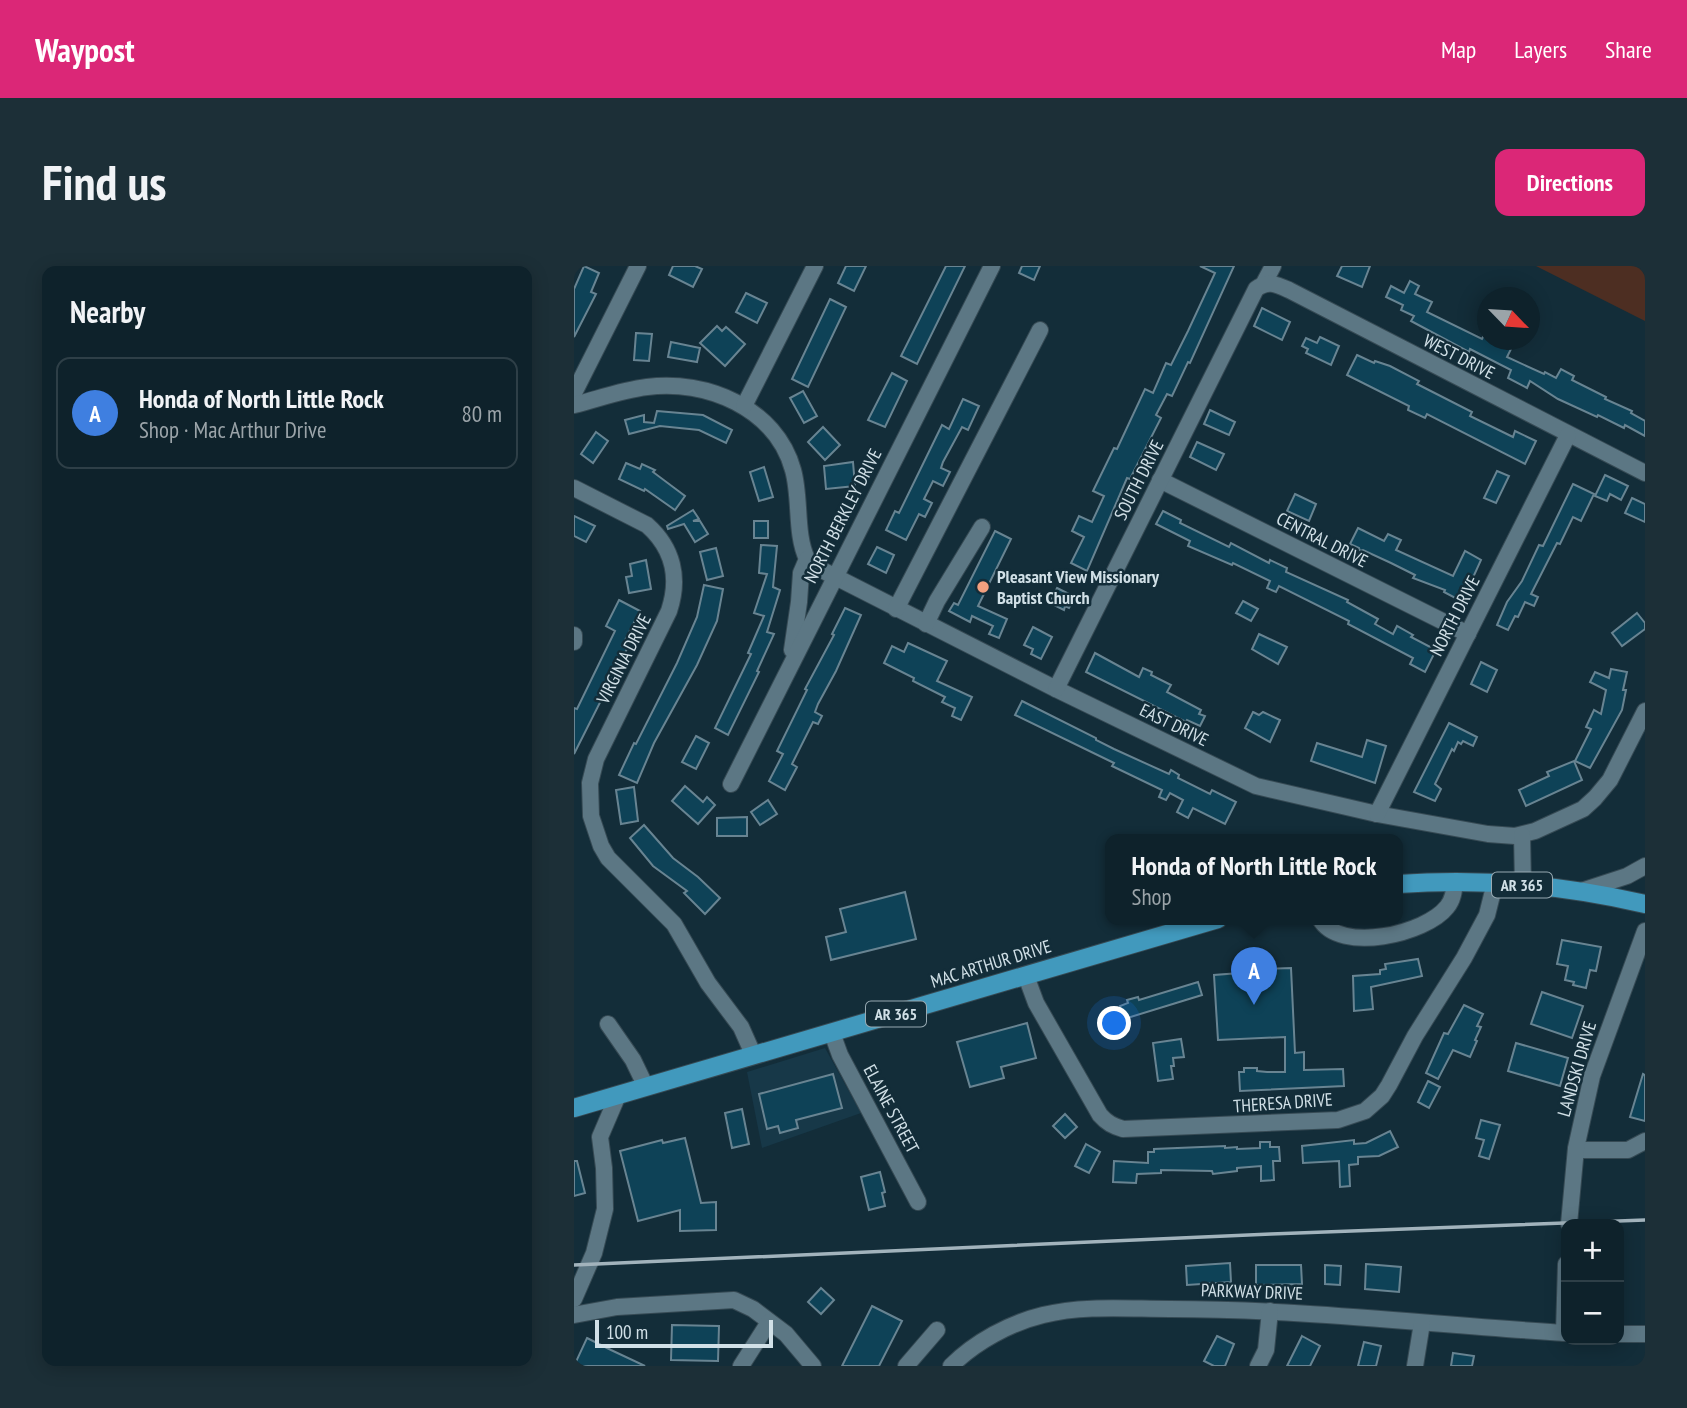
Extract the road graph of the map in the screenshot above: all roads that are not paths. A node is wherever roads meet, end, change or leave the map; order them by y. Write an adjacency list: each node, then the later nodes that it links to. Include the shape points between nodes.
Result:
1 (638, 266): 7 (street)
2 (815, 266): 9 (street)
3 (992, 266): 16 (street, NORTH BERKLEY DRIVE)
4 (1273, 266): 5 (street, SOUTH DRIVE)
5 (1260, 286): 10 (street, WEST DRIVE, via 1275,284 1289,290); 12 (street, SOUTH DRIVE)
6 (1040, 331): 17 (street)
7 (574, 393)
8 (574, 405): 9 (street, via 635,389 670,386 701,390)
9 (744, 406): 15 (street, via 774,433 789,458)
10 (1568, 435): 11 (street, WEST DRIVE); 20 (street, NORTH DRIVE)
11 (1645, 473)
12 (1160, 480): 20 (street, CENTRAL DRIVE); 23 (street, SOUTH DRIVE)
13 (574, 488): 41 (street, VIRGINIA DRIVE, via 655,532 666,548 675,577 669,611 596,759 589,798 594,828 615,866 674,924 708,983 741,1027)
14 (982, 527): 18 (street)
15 (807, 559): 16 (street, EAST DRIVE); 22 (street, via 801,573)
16 (834, 576): 17 (street, EAST DRIVE); 22 (street, NORTH BERKLEY DRIVE)
17 (896, 609): 18 (street, EAST DRIVE)
18 (926, 624): 23 (street, EAST DRIVE)
19 (574, 635): 21 (street)
20 (1468, 635): 26 (street, NORTH DRIVE)
21 (574, 642)
22 (788, 670): 25 (street, NORTH BERKLEY DRIVE)
23 (1056, 688): 26 (street, EAST DRIVE, via 1256,786)
24 (1645, 711): 27 (street, via 1610,780 1595,798 1573,814)
25 (731, 784)
26 (1377, 814): 27 (street, EAST DRIVE, via 1488,834)
27 (1522, 835): 32 (street)
28 (1645, 866): 33 (street)
29 (1455, 882): 30 (main road, AR 365); 31 (main road, AR 365); 36 (street, via 1447,907 1433,919 1406,930 1360,938 1341,936)
30 (1495, 883): 32 (main road, AR 365); 38 (street, THERESA DRIVE, via 1480,928 1382,1096 1365,1111 1338,1120 1115,1127 1100,1115 1035,1003)
31 (1403, 884)
32 (1523, 885): 33 (main road, AR 365)
33 (1581, 891): 34 (main road, AR 365)
34 (1645, 905)
35 (1198, 925): 38 (main road, MAC ARTHUR DRIVE / AR 365)
36 (1323, 925)
37 (1645, 930): 48 (street, LANDSKI DRIVE, via 1592,1076)
38 (1026, 976): 40 (main road, MAC ARTHUR DRIVE / AR 365)
39 (608, 1024): 42 (street)
40 (832, 1032): 41 (main road, MAC ARTHUR DRIVE / AR 365); 49 (street, ELAINE STREET)
41 (753, 1054): 42 (main road, MAC ARTHUR DRIVE / AR 365)
42 (646, 1087): 43 (main road, MAC ARTHUR DRIVE / AR 365)
43 (618, 1095): 44 (main road, MAC ARTHUR DRIVE / AR 365); 46 (street)
44 (593, 1102): 45 (main road, MAC ARTHUR DRIVE / AR 365); 46 (street)
45 (574, 1108)
46 (600, 1137): 51 (street, via 605,1209 594,1253)
47 (1645, 1142): 48 (street, via 1628,1150)
48 (1576, 1150): 50 (street, LANDSKI DRIVE)
49 (918, 1202)
50 (1569, 1219)
51 (574, 1299)
52 (1270, 1311): 55 (street, PARKWAY DRIVE); 63 (street, PARKWAY DRIVE, via 1069,1311 999,1332); 64 (street, via 1266,1350)
53 (574, 1315): 54 (street, via 617,1307 734,1300)
54 (769, 1321): 60 (street); 61 (street)
55 (1422, 1323): 57 (street, PARKWAY DRIVE); 65 (street)
56 (937, 1330): 62 (street)
57 (1561, 1333)
58 (1624, 1334): 59 (street)
59 (1645, 1334)
60 (741, 1366)
61 (813, 1366)
62 (906, 1366)
63 (951, 1366)
64 (1258, 1366)
65 (1415, 1366)

